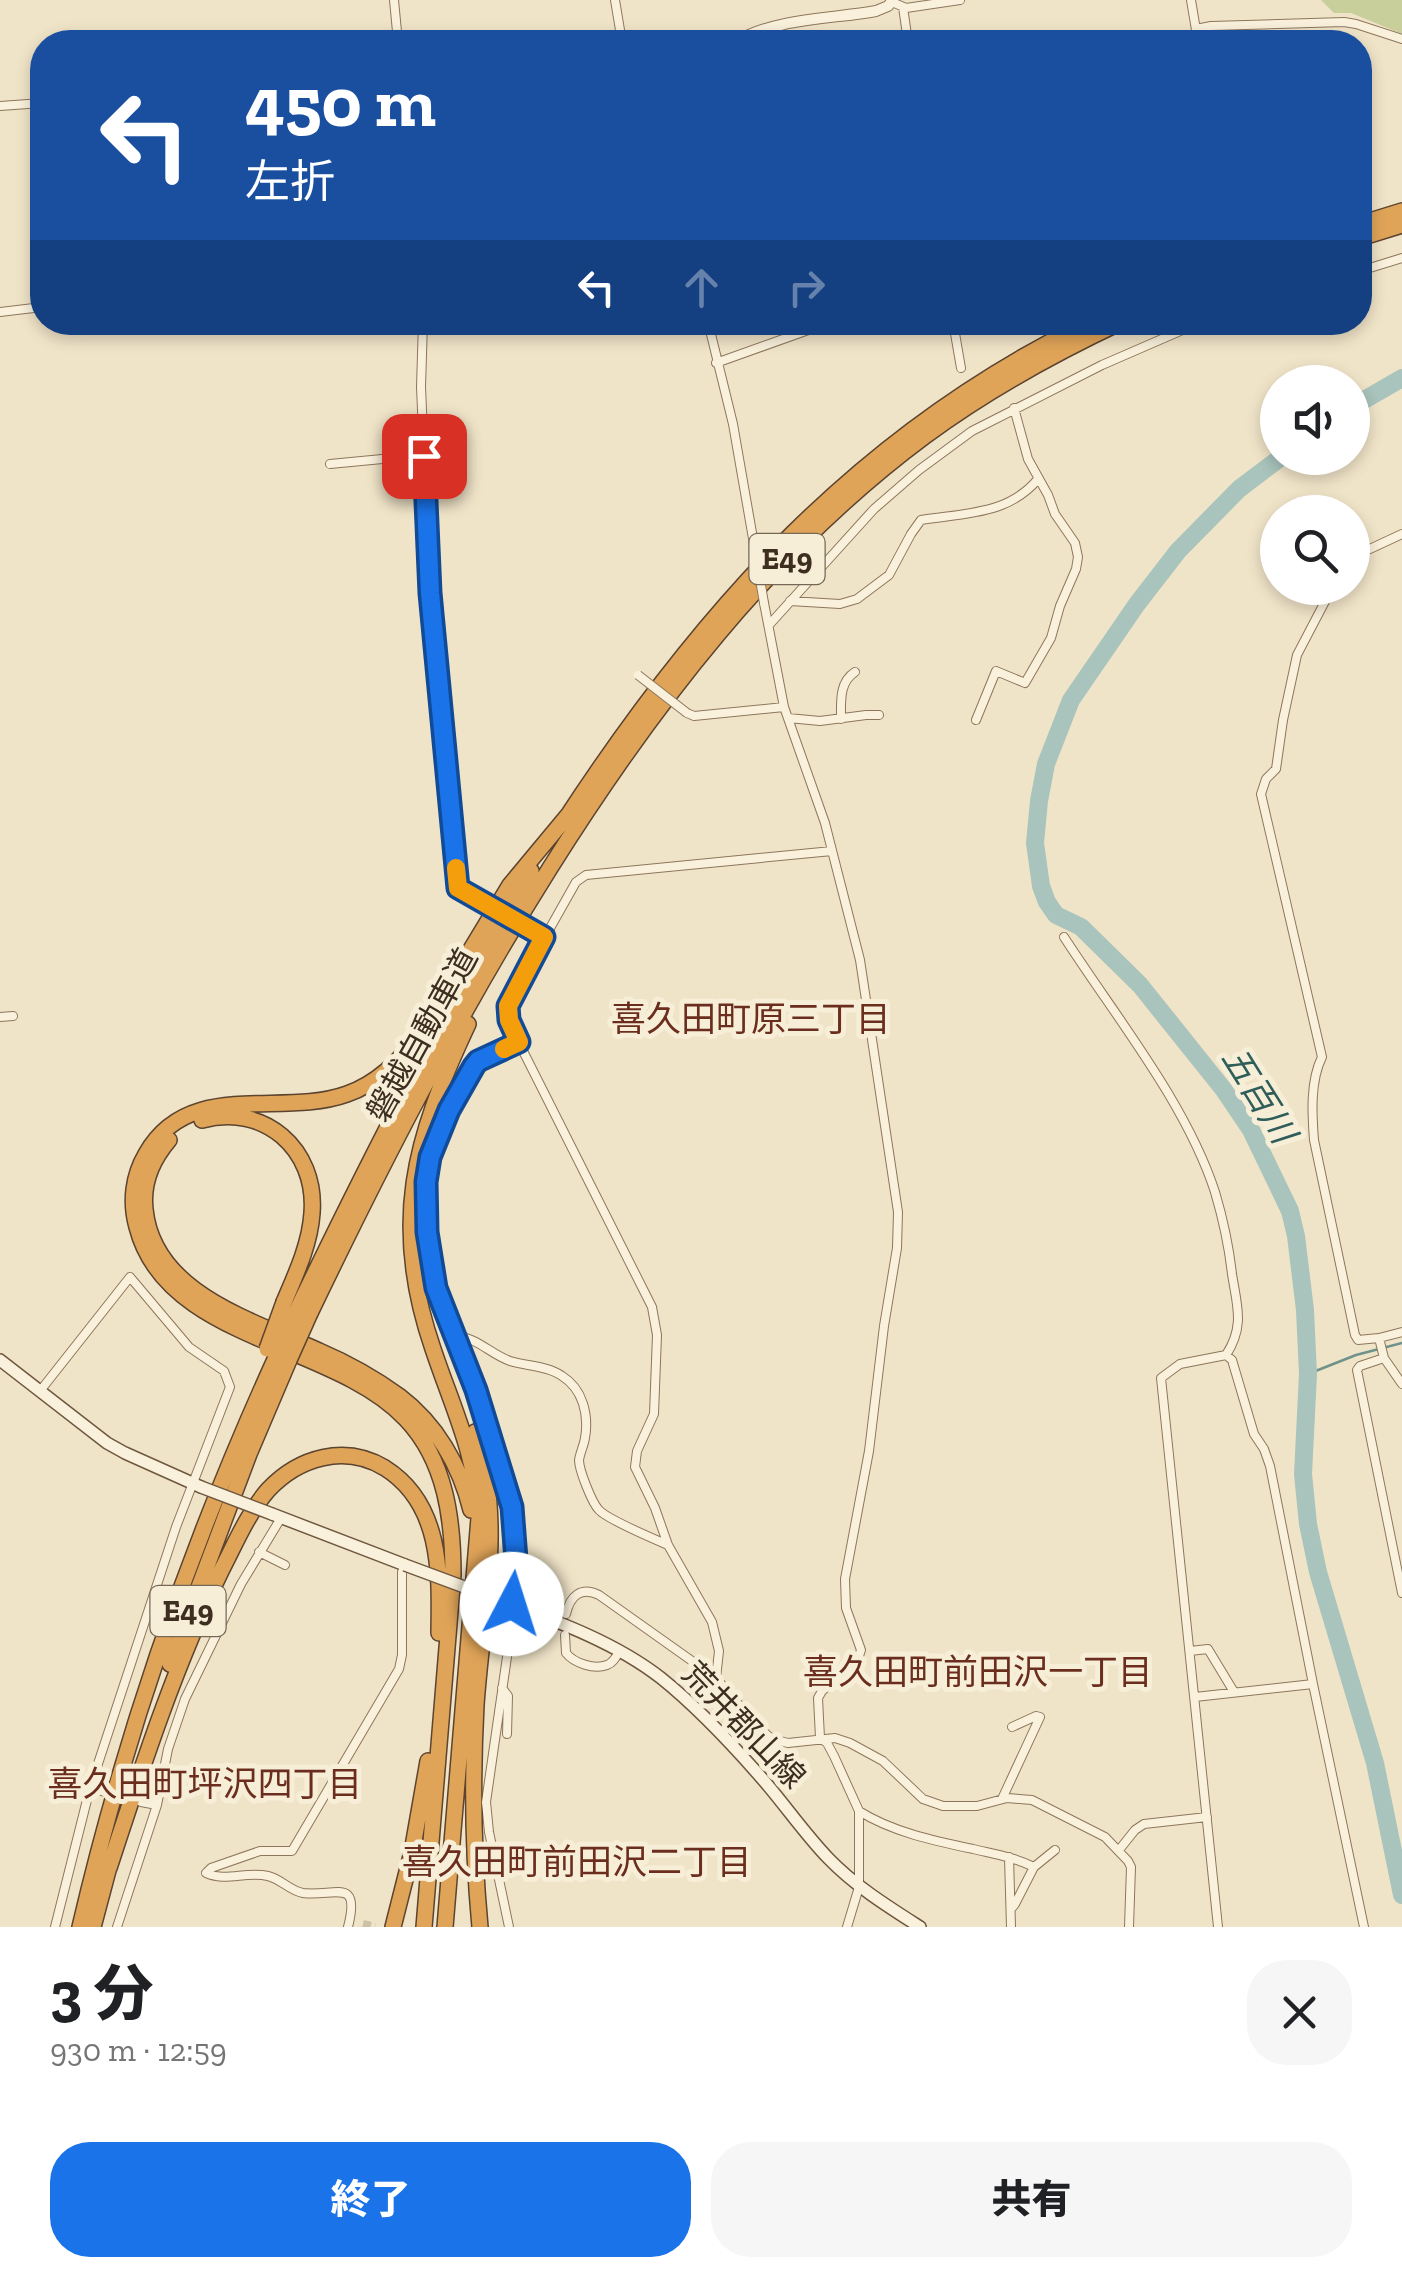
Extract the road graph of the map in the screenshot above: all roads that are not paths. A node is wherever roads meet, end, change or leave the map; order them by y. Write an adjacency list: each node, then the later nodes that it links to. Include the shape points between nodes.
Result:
1 (394, 0): 7 (street)
2 (615, 0): 8 (street)
3 (960, 0): 5 (street)
4 (1191, 0): 6 (street)
5 (896, 3): 9 (street); 10 (street)
6 (1196, 29): 11 (street, via 1344,22)
7 (397, 30)
8 (620, 30)
9 (763, 30)
10 (904, 30)
11 (1402, 40)
12 (30, 104): 13 (street)
13 (0, 106)
14 (1402, 211): 15 (highway)
15 (1372, 220)
16 (1402, 225): 17 (highway)
17 (1372, 234)
18 (1402, 258): 19 (street)
19 (1372, 267)
20 (30, 308): 21 (street)
21 (0, 312)
22 (423, 335): 32 (street)
23 (711, 335): 29 (street)
24 (794, 335): 29 (street)
25 (956, 335): 30 (street)
26 (1065, 335): 47 (highway, 磐越自動車道 / E49, via 965,394 824,502 692,644)
27 (1093, 335): 49 (highway, 磐越自動車道 / E49, via 926,436 834,512 701,653)
28 (1170, 335): 31 (street)
29 (716, 363): 39 (street, bridge)
30 (961, 368)
31 (1014, 408): 34 (street); 37 (street, via 919,470)
32 (424, 456): 33 (street); 50 (street, bridge, via 458,888)
33 (330, 464)
34 (1038, 479): 37 (street, via 1004,506 921,520 889,575 857,599); 46 (street, via 1075,543 1076,569 1051,638 1025,683 996,672)
35 (1402, 534): 36 (street)
36 (1370, 549)
37 (790, 602): 39 (street)
38 (1323, 605): 59 (street, via 1298,655 1276,769 1260,794 1322,1056 1315,1076 1314,1140 1355,1334)
39 (769, 625): 42 (street)
40 (855, 672): 45 (street, via 842,688)
41 (635, 673): 42 (street, bridge, via 694,716)
42 (784, 706): 44 (street)
43 (879, 715): 45 (street)
44 (788, 718): 45 (street); 48 (street)
45 (840, 719)
46 (976, 720)
47 (568, 814): 55 (highway, 磐越自動車道 / E49, via 413,1076); 63 (highway, via 510,885 421,1032 386,1072 332,1099 192,1114 166,1129 140,1164 135,1222 165,1277 205,1311)
48 (832, 851): 50 (street, via 586,875); 88 (street, via 860,960 898,1228 845,1579 846,1608 862,1650 818,1698)
49 (538, 887): 55 (highway, 磐越自動車道 / E49); 56 (highway, via 466,1028 419,1149 410,1223)
50 (542, 936): 54 (street, via 508,1006)
51 (1064, 937): 61 (street, via 1174,1106 1214,1189 1238,1311 1238,1335)
52 (13, 1016): 53 (street)
53 (0, 1017)
54 (519, 1042): 58 (street, via 474,1066 430,1157 430,1263); 68 (street, via 652,1307 654,1414 636,1468)
55 (297, 1308): 60 (highway, bridge); 60 (highway, 磐越自動車道 / E49, bridge); 70 (highway, via 312,1213 301,1158 275,1130 250,1119 224,1116 190,1125 163,1147 146,1179 146,1220 162,1256 211,1301 354,1368 419,1414 461,1478)
56 (421, 1310): 70 (highway, via 472,1459); 114 (highway, via 474,1430 489,1494 474,1756)
57 (1402, 1332): 59 (street)
58 (455, 1336): 68 (street, via 572,1384 586,1416 578,1463 596,1507); 74 (street, via 512,1507 516,1560)
59 (1381, 1348): 64 (street); 73 (street, via 1357,1370)
60 (278, 1355): 101 (highway, 磐越自動車道 / E49, via 140,1754); 107 (highway, E49, via 228,1446 143,1698)
61 (1226, 1355): 78 (street, via 1180,1364 1161,1378); 81 (street, via 1270,1466)
62 (0, 1360): 65 (main road)
63 (338, 1372): 76 (highway, via 396,1418 428,1470 444,1550); 111 (highway, via 416,1430 439,1472 450,1521 452,1603)
64 (1402, 1384)
65 (40, 1392): 66 (main road, via 108,1443); 66 (street, via 130,1277 190,1348 228,1379)
66 (197, 1485): 67 (main road, bridge); 90 (street)
67 (276, 1516): 69 (street); 71 (main road)
68 (668, 1545): 80 (street, via 712,1622)
69 (259, 1552): 72 (street); 94 (street, via 185,1698)
70 (478, 1554): 85 (highway)
71 (405, 1564): 74 (main road, 荒井郡山線, bridge); 105 (street, via 399,1670 292,1851 260,1851 206,1873 264,1875 299,1893 341,1892 352,1899)
72 (285, 1565)
73 (1402, 1593)
74 (507, 1602): 79 (main road, 荒井郡山線); 82 (street)
75 (566, 1614): 80 (street, via 574,1596 594,1592)
76 (439, 1633): 89 (highway); 101 (highway, via 433,1533 405,1484 371,1461 345,1455 297,1466 246,1520 202,1612)
77 (564, 1636): 79 (street, via 575,1662 606,1666)
78 (1190, 1651): 83 (street, via 1208,1649); 84 (street)
79 (619, 1652): 102 (main road, 荒井郡山線, via 690,1704)
80 (716, 1678): 88 (street, via 772,1739)
81 (1313, 1684): 83 (street); 121 (street)
82 (502, 1688): 87 (street, via 508,1696); 115 (street, via 486,1802)
83 (1234, 1692): 84 (street)
84 (1194, 1697): 96 (street)
85 (463, 1719): 112 (highway); 113 (highway)
86 (1012, 1727): 92 (street, via 1040,1716)
87 (507, 1734)
88 (820, 1738): 92 (street, via 862,1748 934,1804 977,1806); 95 (street)
89 (428, 1762): 110 (highway); 111 (highway)
90 (90, 1788): 91 (street); 106 (street)
91 (105, 1792)
92 (1002, 1799): 98 (street, via 1032,1800)
93 (141, 1802): 94 (street)
94 (156, 1805): 109 (street)
95 (859, 1810): 99 (street, via 926,1838); 102 (street)
96 (1207, 1817): 98 (street, via 1144,1824); 120 (street)
97 (1055, 1850): 100 (street)
98 (1119, 1850): 119 (street, via 1131,1872)
99 (1010, 1857): 100 (street); 103 (street)
100 (1034, 1867): 103 (street)
101 (109, 1868): 108 (highway, 磐越自動車道 / E49)
102 (859, 1887): 116 (street); 117 (main road, 荒井郡山線)
103 (1010, 1909): 118 (street)
104 (363, 1924): 105 (street)
105 (349, 1925)
106 (55, 1927)
107 (80, 1927)
108 (93, 1927)
109 (117, 1927)
110 (393, 1927)
111 (420, 1927)
112 (445, 1927)
113 (470, 1927)
114 (480, 1927)
115 (509, 1927)
116 (847, 1927)
117 (920, 1927)
118 (1010, 1927)
119 (1129, 1927)
120 (1218, 1927)
121 (1364, 1927)

